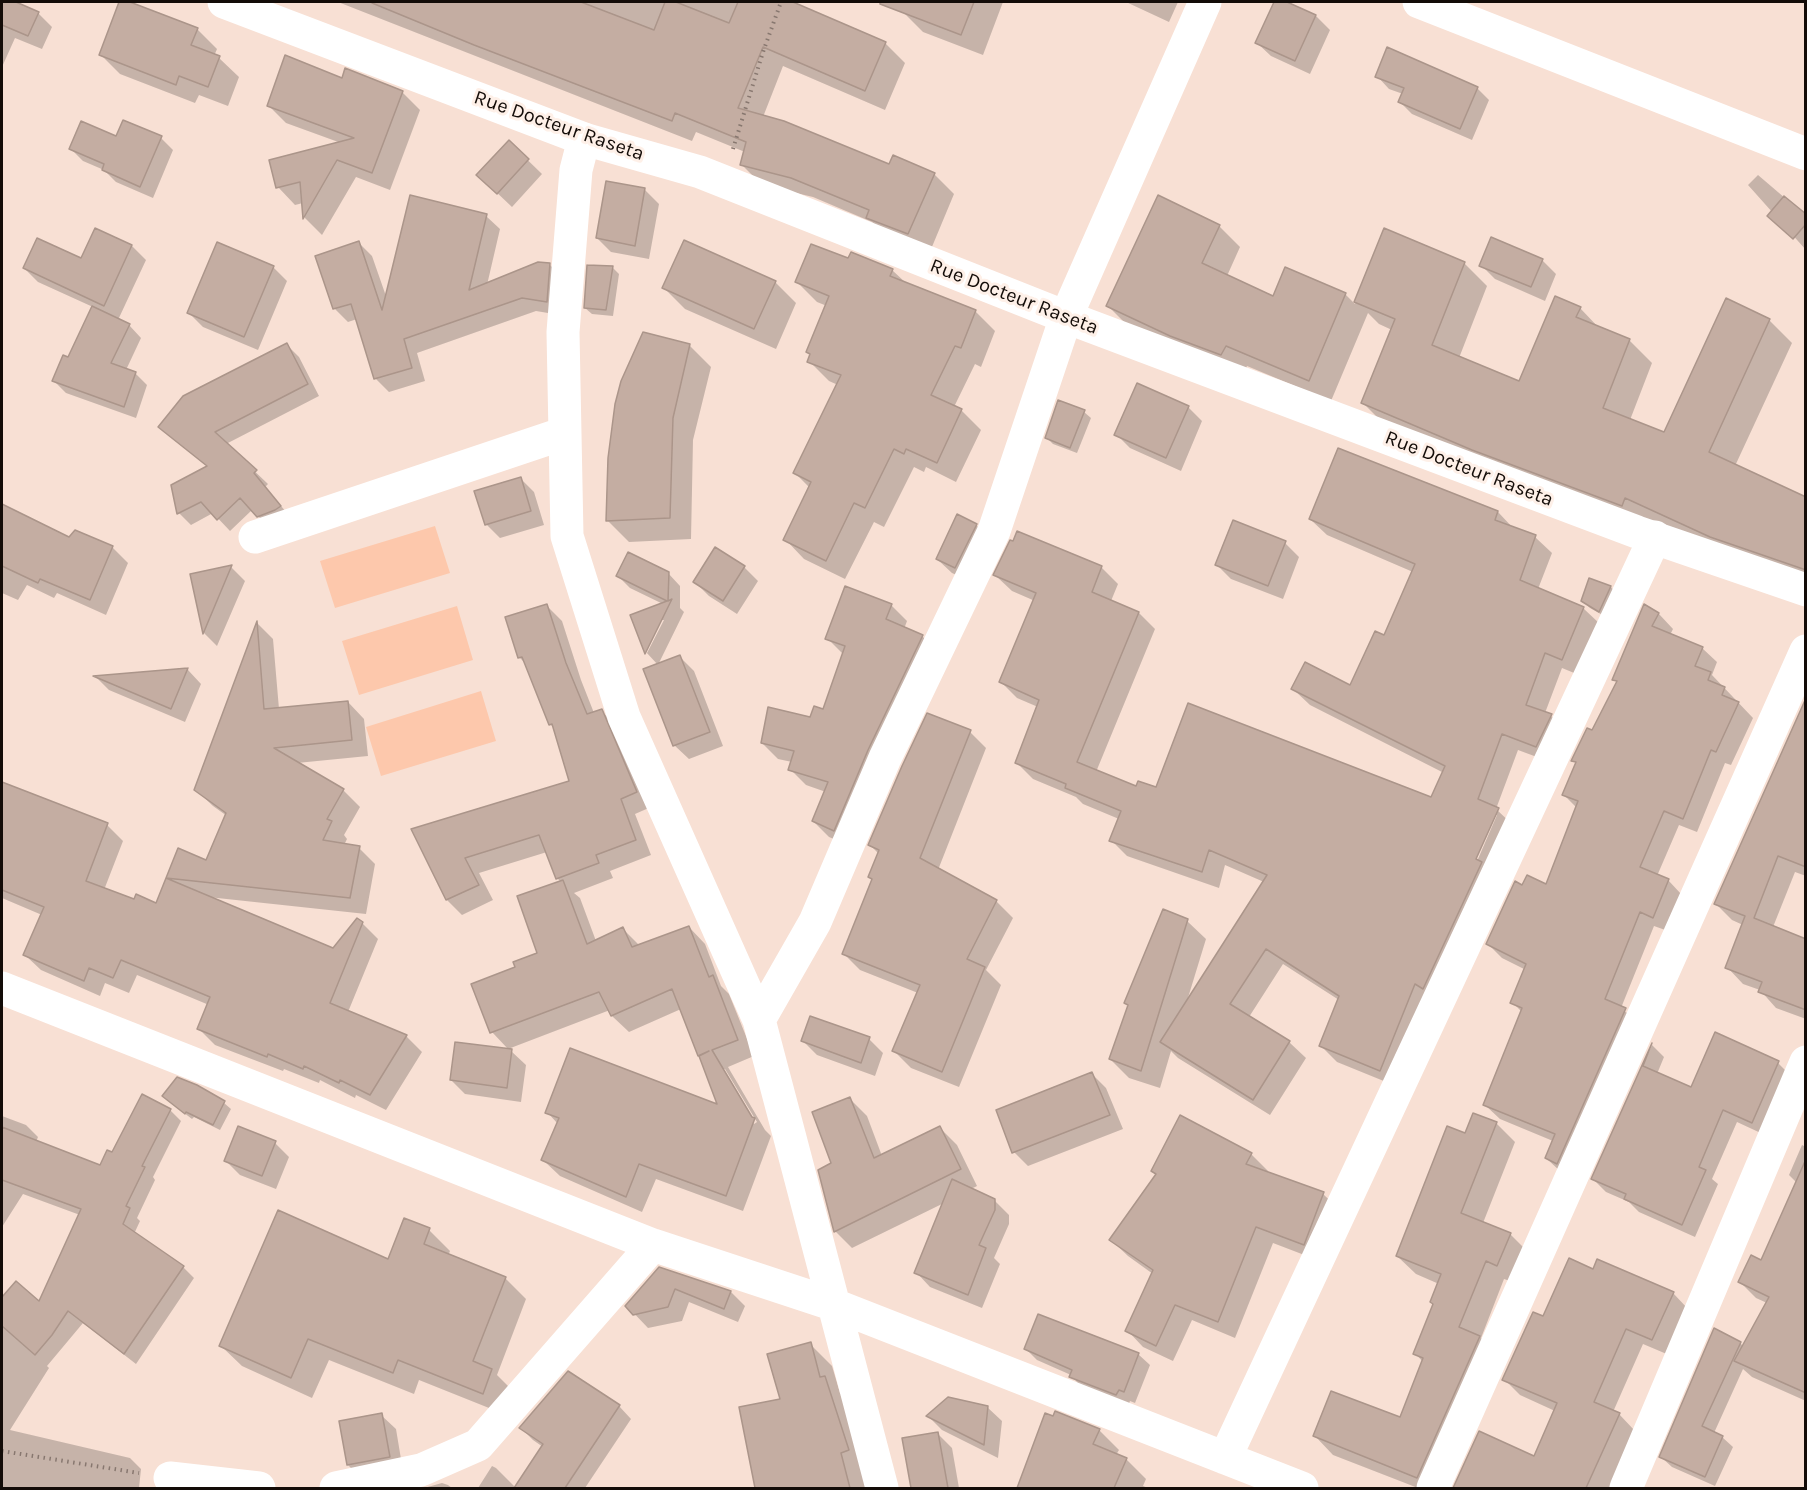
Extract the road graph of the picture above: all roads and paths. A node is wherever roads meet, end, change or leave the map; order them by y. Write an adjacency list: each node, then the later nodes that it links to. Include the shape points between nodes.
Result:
1 (224, 2): 5 (street, Rue Docteur Raseta)
2 (781, 2): 8 (path)
3 (1205, 2): 9 (street)
4 (1419, 2): 7 (street)
5 (258, 8): 6 (street, Rue Docteur Raseta)
6 (584, 139): 8 (street, Rue Docteur Raseta); 10 (street, via 576,170 563,332)
7 (1806, 154)
8 (724, 182): 9 (street, Rue Docteur Raseta)
9 (1066, 317): 12 (street, Rue Docteur Raseta); 16 (street, via 994,531 885,758 815,922)
10 (565, 433): 11 (street); 16 (street, via 567,536 624,717)
11 (255, 537)
12 (1655, 537): 13 (street, Rue Docteur Raseta); 21 (street)
13 (1806, 590)
14 (1806, 651): 27 (street)
15 (2, 988): 18 (street)
16 (759, 1020): 19 (street)
17 (1806, 1062): 28 (street)
18 (653, 1245): 19 (street); 24 (street, via 478,1445 421,1470)
19 (832, 1304): 21 (street); 25 (street)
20 (2, 1451): 22 (path)
21 (1225, 1458): 26 (street)
22 (170, 1478): 23 (street)
23 (259, 1488)
24 (336, 1488)
25 (882, 1488)
26 (1302, 1488)
27 (1433, 1488)
28 (1626, 1488)

